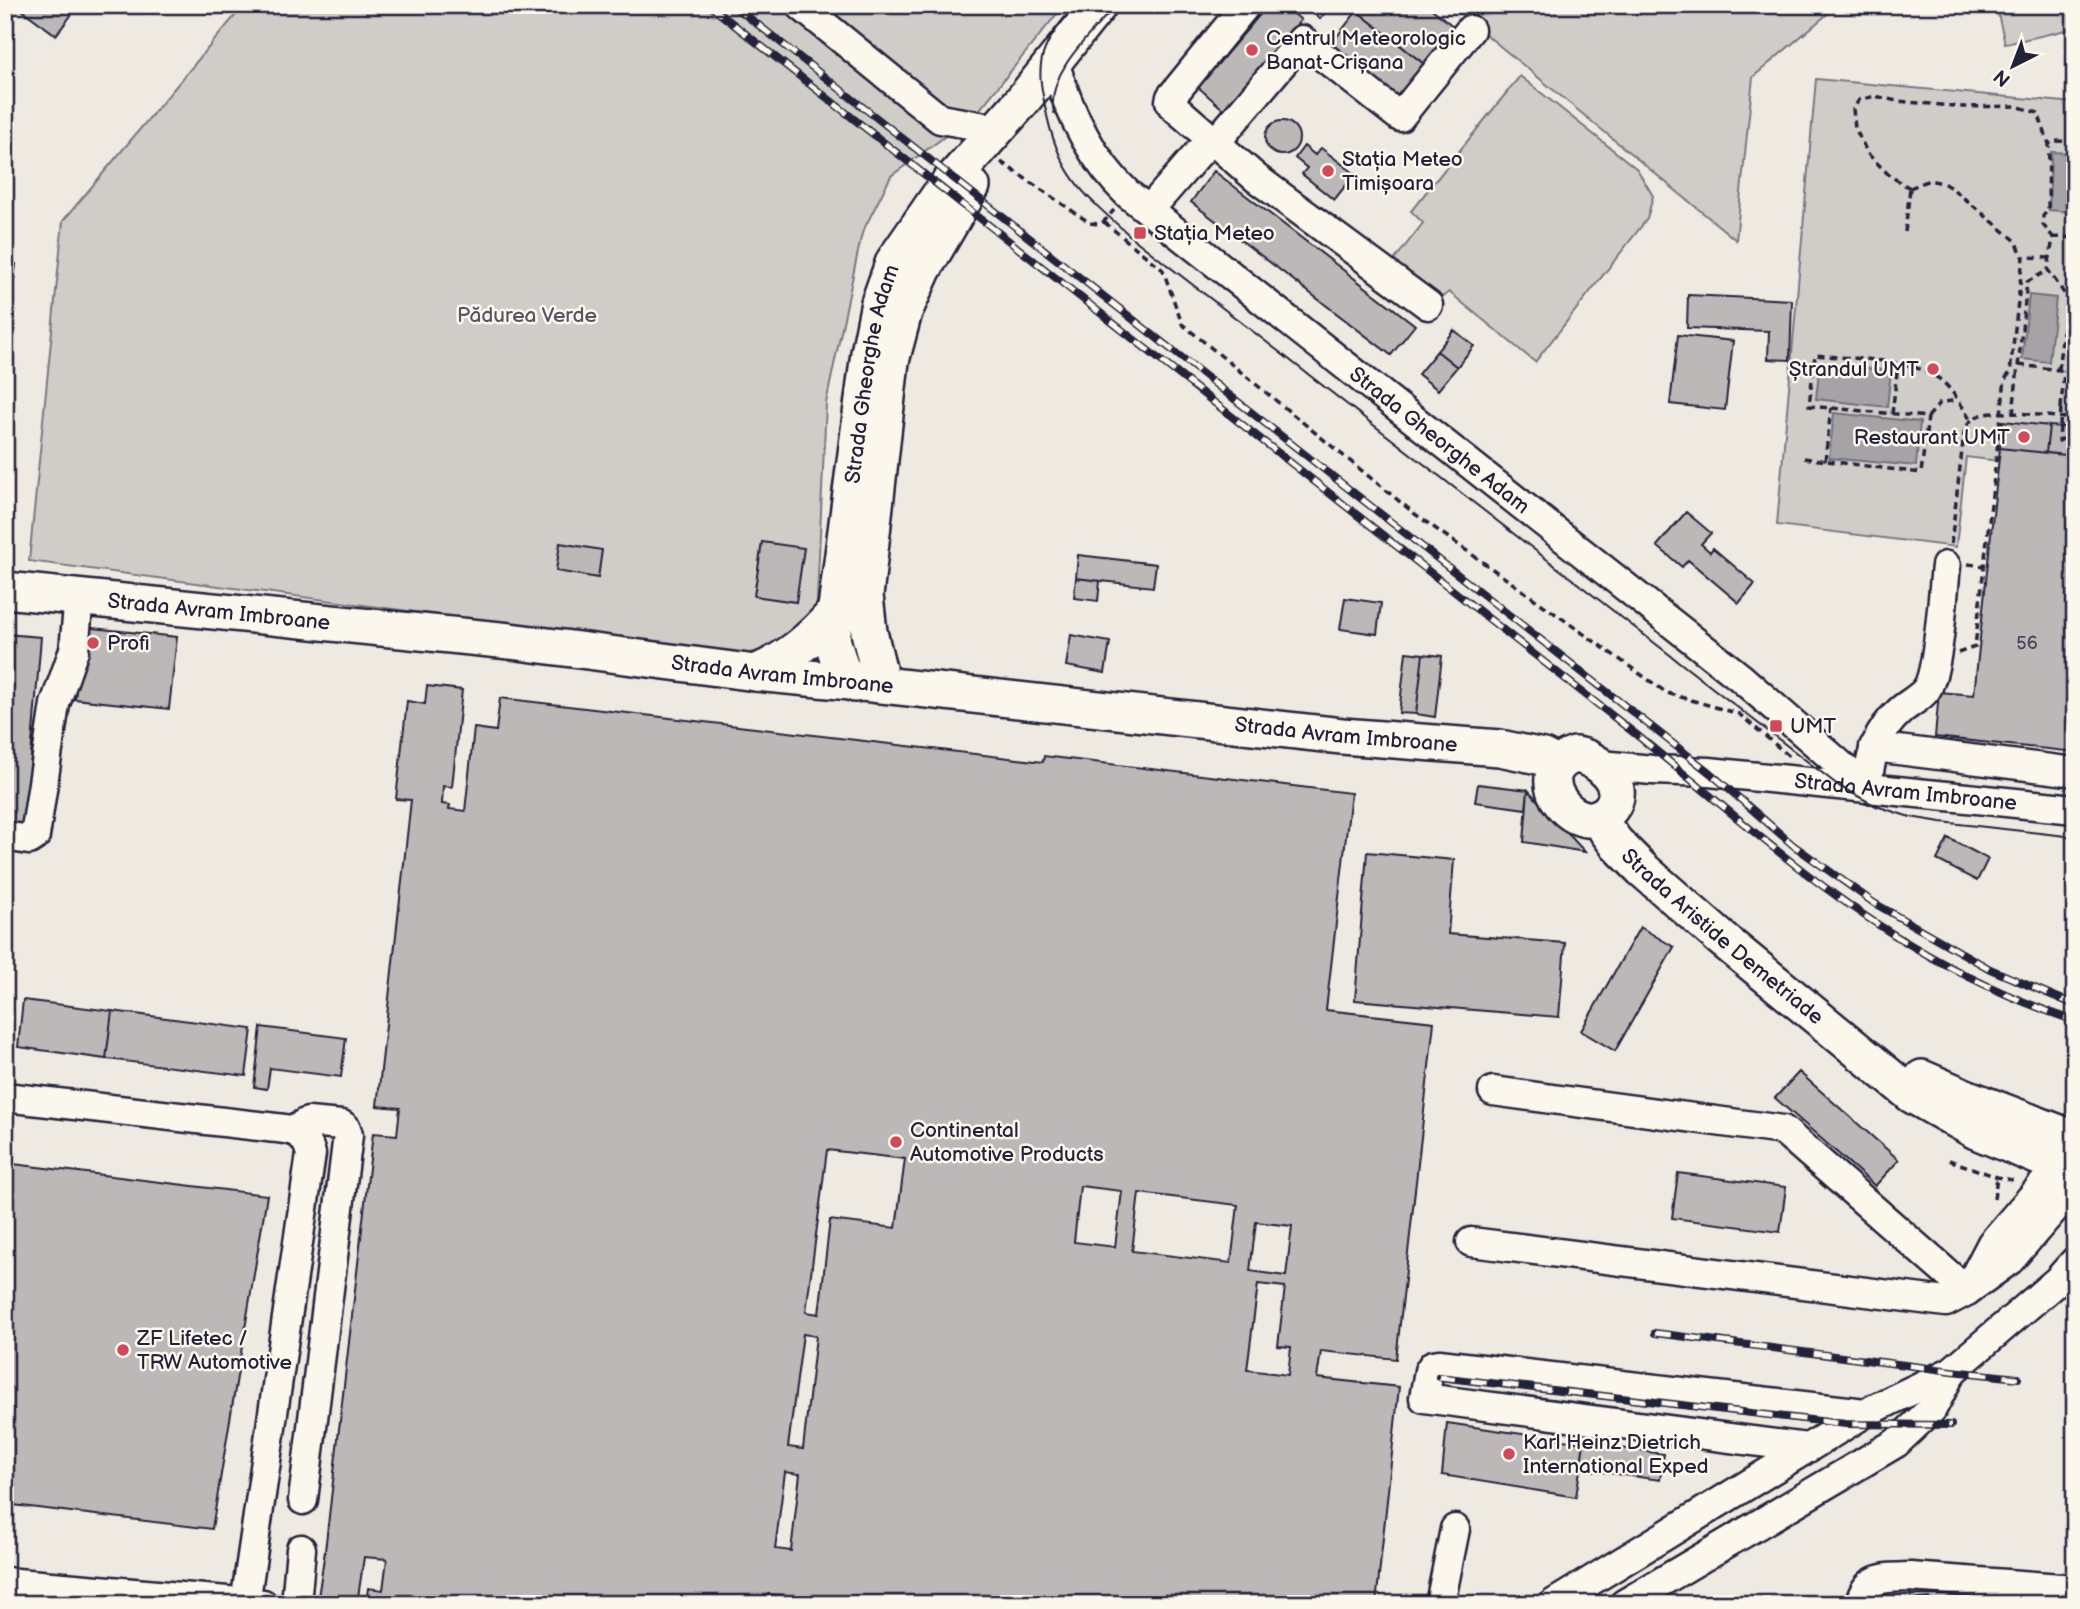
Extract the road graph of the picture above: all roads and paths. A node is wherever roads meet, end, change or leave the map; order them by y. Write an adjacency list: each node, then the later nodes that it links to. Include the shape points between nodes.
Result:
1 (800, 5): 7 (street, via 940,119)
2 (1099, 5): 5 (main road, Strada Gheorghe Adam)
3 (1246, 5): 6 (street, via 1170,101)
4 (1470, 30): 6 (street, via 1400,117 1302,40)
5 (1054, 61): 7 (main road, Strada Gheorghe Adam); 11 (street, Strada Gheorghe Adam, via 1096,158)
6 (1210, 139): 11 (street); 19 (street)
7 (994, 141): 12 (path, via 1090,223); 40 (main road, Strada Gheorghe Adam, via 943,190 894,261 879,303); 43 (main road, Strada Gheorghe Adam, via 923,270 904,313 891,361 864,596)
8 (2075, 142): 9 (path)
9 (2049, 144): 10 (path, via 2038,113 2015,106 1964,107 1875,96 1859,100 1853,109 1855,128 1868,153); 14 (path, via 2048,210 2043,225)
10 (1910, 188): 13 (path); 16 (path, via 1930,180 1954,190 2016,241)
11 (1139, 202): 12 (path); 48 (street, Strada Gheorghe Adam, via 1741,678)
12 (1104, 222): 45 (path, via 1163,270 1182,324 1415,514 1667,693 1740,715)
13 (1905, 232)
14 (2053, 237): 15 (path); 17 (path)
15 (2075, 238)
16 (2023, 257): 17 (path); 28 (path)
17 (2050, 258): 18 (path)
18 (2048, 270): 20 (path); 22 (path, via 2027,282)
19 (1428, 305)
20 (2074, 306): 23 (path, via 2066,310)
21 (1898, 364): 26 (path, via 1939,378); 27 (path, via 1815,355 1810,406); 29 (path)
22 (2019, 365): 23 (path); 30 (path)
23 (2058, 370): 24 (path)
24 (2064, 371): 25 (path); 34 (path, bridge, via 2059,440)
25 (2075, 372)
26 (1958, 400): 31 (path, via 1940,403); 33 (path)
27 (1831, 408): 29 (path); 36 (path)
28 (2002, 413): 30 (path); 33 (path); 41 (path)
29 (1892, 414): 31 (path)
30 (2013, 414): 32 (path)
31 (1928, 417): 36 (path, via 1921,473)
32 (2075, 418)
33 (1971, 421): 37 (path, via 1964,433)
34 (2075, 432)
35 (1804, 458): 36 (path)
36 (1825, 461)
37 (1946, 566): 44 (street, via 1928,688 1889,723)
38 (5, 590): 39 (main road, Strada Avram Imbroane)
39 (79, 597): 42 (main road, Strada Avram Imbroane, via 510,641); 51 (street, via 74,650 55,704 35,836 29,840)
40 (836, 611): 42 (main road, via 781,662); 43 (main road, Strada Gheorghe Adam, via 832,639 841,669)
41 (1975, 647)
42 (756, 673): 43 (main road, Strada Avram Imbroane)
43 (868, 684): 46 (main road, Strada Avram Imbroane, via 1342,736 1500,748)
44 (1874, 747): 47 (street); 48 (street)
45 (1793, 760)
46 (1558, 765): 49 (main road, via 1575,755 1591,759); 49 (main road, via 1553,784 1563,807 1580,818 1589,819)
47 (2075, 772)
48 (1867, 788): 49 (street, Strada Avram Imbroane, via 1652,770); 50 (street, Strada Avram Imbroane)
49 (1605, 791): 56 (main road, Strada Aristide Demetriade, via 1607,831 1616,843 1824,1025 1857,1049 1968,1098)
50 (2075, 809)
51 (5, 836)
52 (1493, 1091): 61 (street, via 1783,1130)
53 (5, 1097): 54 (street)
54 (298, 1132): 65 (street, via 308,1122 342,1125 348,1135); 70 (street, via 308,1142 311,1154)
55 (1949, 1160): 57 (path)
56 (2067, 1166): 57 (path); 61 (street, via 1992,1243)
57 (1997, 1177): 58 (path)
58 (1994, 1199)
59 (1471, 1242): 61 (street, via 1946,1302)
60 (2075, 1261): 62 (street)
61 (1967, 1291)
62 (1952, 1371): 63 (street); 74 (street, via 1932,1409 1896,1443)
63 (1865, 1413): 64 (street); 64 (street, via 1439,1364 1429,1371 1424,1398)
64 (1807, 1448): 73 (street)
65 (303, 1500)
66 (1455, 1529): 72 (street)
67 (301, 1549): 71 (street)
68 (5, 1582): 70 (street)
69 (2075, 1590): 75 (street, via 1885,1578 1873,1581 1862,1593)
70 (251, 1603)
71 (296, 1604)
72 (1440, 1604)
73 (1553, 1604)
74 (1624, 1604)
75 (1860, 1604)

